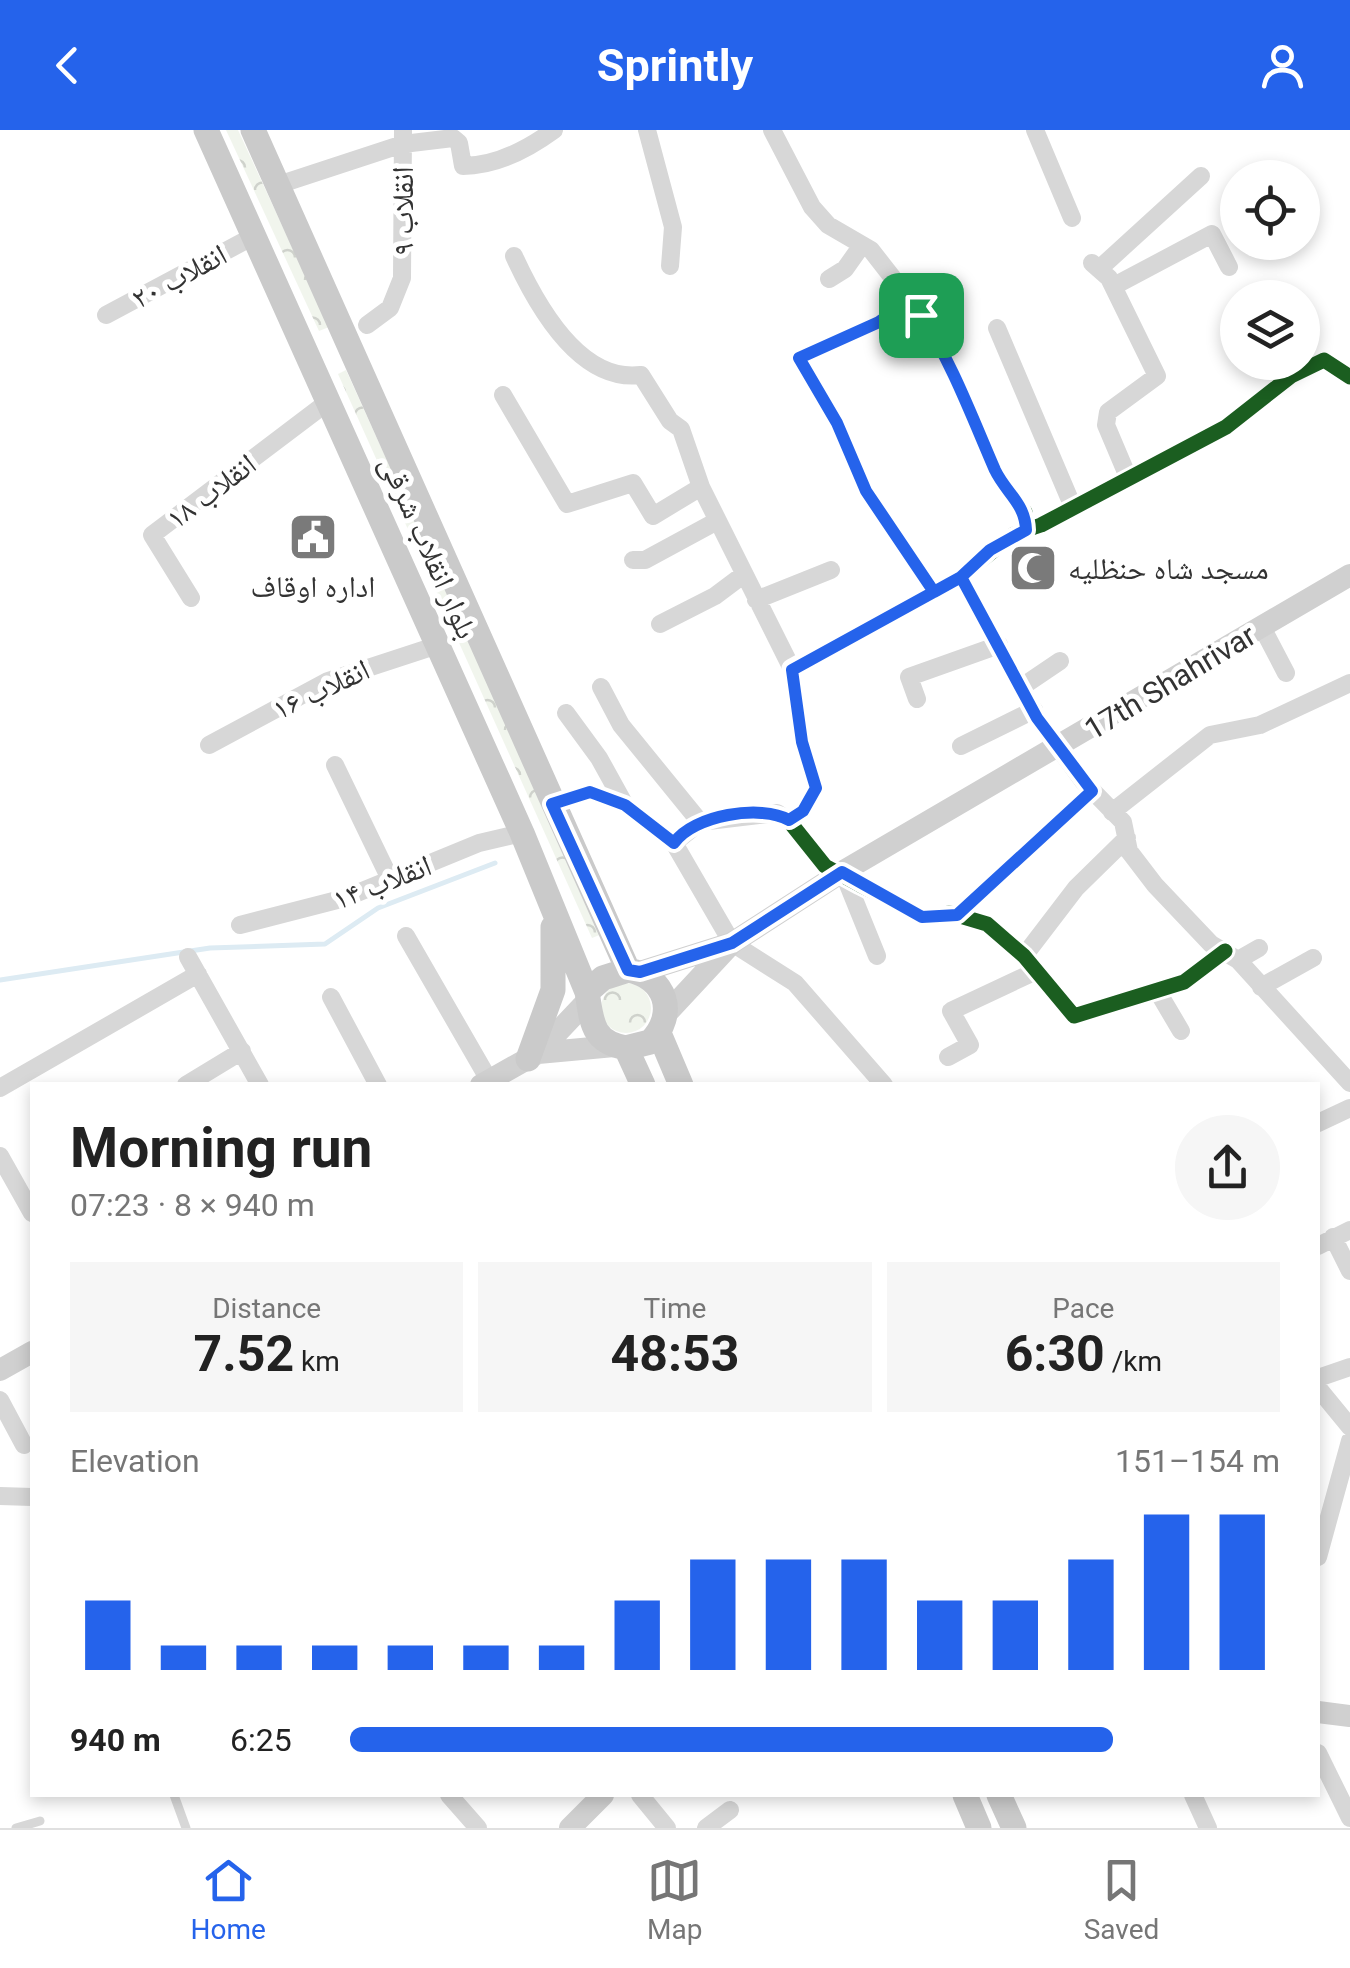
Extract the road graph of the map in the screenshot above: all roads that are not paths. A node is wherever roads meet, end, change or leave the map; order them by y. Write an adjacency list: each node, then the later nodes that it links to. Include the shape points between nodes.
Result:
1 (206, 130): 11 (main road, بلوار انقلاب شرقی)
2 (253, 130): 9 (main road, بلوار انقلاب شرقی)
3 (554, 130): 7 (street, via 479,166 463,166 453,138)
4 (647, 130): 14 (street, via 673,227)
5 (772, 130): 12 (street, via 812,206 828,225)
6 (1035, 130): 10 (street)
7 (403, 137): 9 (street); 21 (street, انقلاب ۹, via 402,278 390,308)
8 (1201, 176): 17 (street, via 1096,266)
9 (278, 185): 20 (main road, بلوار انقلاب شرقی)
10 (1072, 218)
11 (252, 236): 19 (street, انقلاب ۲۰); 23 (main road, بلوار انقلاب شرقی)
12 (862, 245): 16 (street); 18 (street)
13 (514, 256): 29 (street, via 532,296 588,361 609,373 641,375 680,430)
14 (670, 266)
15 (1229, 267): 17 (street, via 1212,234)
16 (828, 279)
17 (1114, 286): 28 (street, via 1157,376 1108,412 1106,425)
18 (910, 300): 32 (street, via 938,341 997,475 1025,512); 38 (street, via 879,322 799,358 866,491)
19 (106, 315)
20 (339, 321): 23 (main road, via 328,338); 24 (main road, بلوار انقلاب شرقی)
21 (368, 325)
22 (997, 328): 30 (street)
23 (300, 336): 26 (main road, بلوار انقلاب شرقی)
24 (362, 371): 26 (main road, via 338,362); 59 (main road, بلوار انقلاب شرقی)
25 (1350, 377): 28 (street, via 1324,360 1291,376 1226,427)
26 (325, 394): 39 (street, انقلاب ۱۸, via 152,535); 43 (main road, بلوار انقلاب شرقی)
27 (503, 395): 29 (street, via 567,504 633,484 652,516)
28 (1128, 477): 30 (street)
29 (701, 487): 31 (street)
30 (1073, 507): 32 (street)
31 (718, 521): 33 (street); 35 (street)
32 (1026, 530): 37 (street)
33 (633, 560)
34 (831, 570): 40 (street)
35 (743, 575): 40 (street); 41 (street)
36 (1350, 575): 42 (main road, 17th Shahrivar)
37 (961, 577): 38 (street); 44 (street)
38 (934, 592): 46 (street)
39 (191, 598)
40 (756, 600): 46 (street)
41 (660, 624)
42 (1262, 627): 47 (street); 56 (main road, 17th Shahrivar)
43 (438, 645): 54 (street, انقلاب ۱۶, via 328,681); 64 (main road, بلوار انقلاب شرقی)
44 (1000, 645): 49 (street); 51 (street, via 910,677)
45 (1060, 661): 49 (street)
46 (792, 670): 62 (street, via 816,788)
47 (1286, 673)
48 (1350, 683): 61 (street, via 1260,725 1210,735)
49 (1023, 686): 52 (street)
50 (601, 687): 63 (street, via 621,725)
51 (917, 699)
52 (1034, 710): 55 (street); 56 (street)
53 (566, 713): 60 (street)
54 (208, 745)
55 (962, 746)
56 (1060, 747): 58 (street); 67 (main road, 17th Shahrivar)
57 (336, 764): 68 (street)
58 (1092, 791): 61 (street); 70 (street)
59 (552, 804): 60 (street, via 590,792); 80 (main road, بلوار انقلاب شرقی)
60 (625, 805): 66 (street)
61 (1112, 812): 65 (street)
62 (789, 820): 63 (street, via 777,814); 67 (street, via 825,866)
63 (700, 822): 66 (street)
64 (522, 833): 68 (street, انقلاب ۱۴); 69 (main road, بلوار انقلاب شرقی)
65 (1128, 838): 76 (street, via 1076,888); 77 (street, via 1129,851 1155,885)
66 (674, 843): 73 (street)
67 (842, 872): 70 (street, via 922,917); 73 (main road, 17th Shahrivar); 75 (street)
68 (390, 879): 71 (street, انقلاب ۱۴, via 297,913)
69 (552, 912): 85 (main road, بلوار انقلاب شرقی); 91 (main road, via 554,990)
70 (957, 915): 76 (street, via 988,924)
71 (240, 925)
72 (406, 936): 96 (street)
73 (732, 943): 80 (main road); 87 (main road); 99 (street, via 795,984)
74 (1259, 948): 77 (street)
75 (877, 956)
76 (1024, 956): 81 (street)
77 (1231, 956): 83 (street); 84 (street)
78 (188, 957): 82 (street)
79 (1314, 958): 83 (street)
80 (634, 971): 85 (main road, via 603,978); 87 (main road, via 660,988)
81 (1036, 971): 84 (street, via 1074,1016); 92 (street, via 950,1011 970,1045)
82 (198, 974): 90 (street); 101 (street)
83 (1261, 987): 100 (street)
84 (1158, 992): 88 (street)
85 (588, 996): 89 (main road, via 591,1025); 91 (main road)
86 (331, 997): 95 (street)
87 (662, 1023): 89 (main road, via 650,1042); 98 (main road)
88 (1181, 1031)
89 (620, 1047): 91 (main road); 97 (main road)
90 (242, 1051): 93 (street); 94 (street)
91 (532, 1056): 96 (main road)
92 (948, 1057)
93 (191, 1082)
94 (258, 1082)
95 (376, 1082)
96 (485, 1082)
97 (641, 1082)
98 (681, 1082)
99 (881, 1082)
100 (1350, 1083)
101 (0, 1088)
102 (1350, 1108): 103 (street)
103 (1320, 1122)
104 (0, 1156): 105 (street)
105 (15, 1181): 106 (street)
106 (30, 1209)
107 (1333, 1238): 108 (street)
108 (1350, 1272)
109 (30, 1353): 111 (main road)
110 (1350, 1366): 112 (street)
111 (0, 1370)
112 (1320, 1377)
113 (1320, 1390): 115 (street)
114 (0, 1400): 117 (street)
115 (1350, 1428)
116 (1350, 1441): 120 (street)
117 (24, 1446)
118 (0, 1496): 119 (street)
119 (30, 1497)
120 (1320, 1550)
121 (1320, 1712): 122 (main road)
122 (1350, 1716)
123 (1320, 1757): 132 (street)
124 (175, 1797): 135 (lane)
125 (451, 1797): 136 (street)
126 (600, 1797): 137 (main road)
127 (642, 1797): 138 (street)
128 (966, 1797): 140 (main road)
129 (1001, 1797): 141 (main road)
130 (1194, 1797): 142 (street)
131 (730, 1810): 139 (street)
132 (1350, 1818)
133 (40, 1820): 134 (lane)
134 (16, 1828)
135 (186, 1828)
136 (478, 1828)
137 (570, 1828)
138 (666, 1828)
139 (706, 1828)
140 (979, 1828)
141 (1014, 1828)
142 (1208, 1828)

